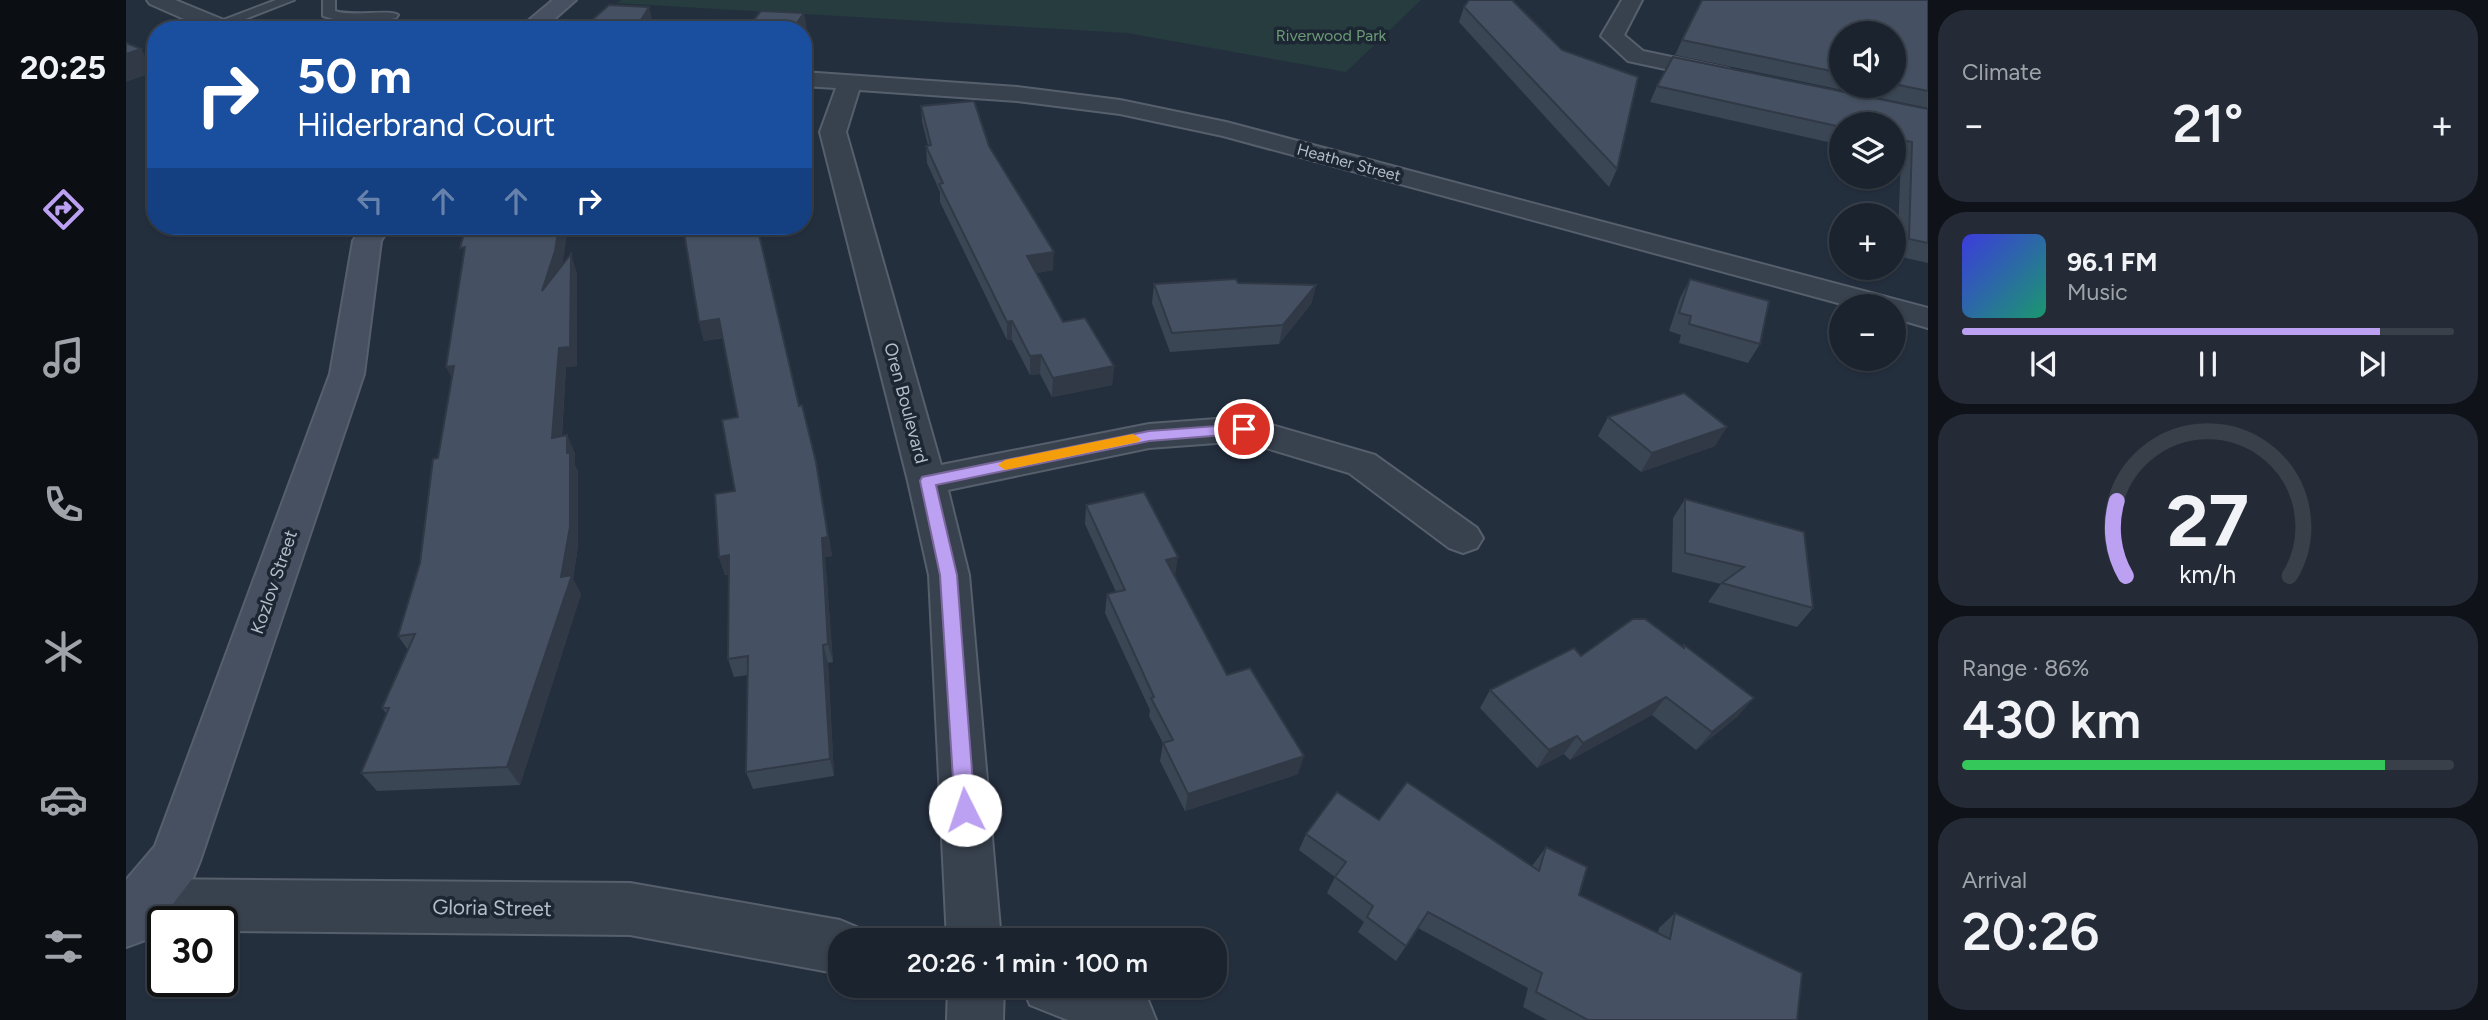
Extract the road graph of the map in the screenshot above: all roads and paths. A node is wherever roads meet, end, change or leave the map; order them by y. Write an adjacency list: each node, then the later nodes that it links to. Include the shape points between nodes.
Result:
1 (157, 0): 7 (street)
2 (288, 0): 8 (lane)
3 (329, 0): 6 (lane, via 328,13 340,18 359,21)
4 (566, 0): 9 (street)
5 (1632, 0): 10 (street, via 1612,36 1636,56)
6 (391, 15)
7 (207, 21)
8 (228, 21)
9 (539, 21)
10 (1740, 78)
11 (812, 80): 12 (street, Heather Street)
12 (849, 82): 14 (street, Heather Street, via 1017,93 1119,107 1226,129); 17 (street, Oren Boulevard, via 833,132)
13 (371, 235): 19 (street, Kozlov Street, via 348,374 176,861)
14 (1839, 294)
15 (1906, 312): 16 (street)
16 (1928, 318)
17 (927, 481): 18 (street, via 1149,436 1244,429 1362,464); 20 (street, Oren Boulevard, via 949,575)
18 (1463, 538)
19 (133, 913): 21 (street, Gloria Street, via 630,909)
20 (973, 928)
21 (828, 945)
22 (976, 998): 24 (street)
23 (1083, 998): 25 (street)
24 (975, 1020)
25 (1128, 1020)

